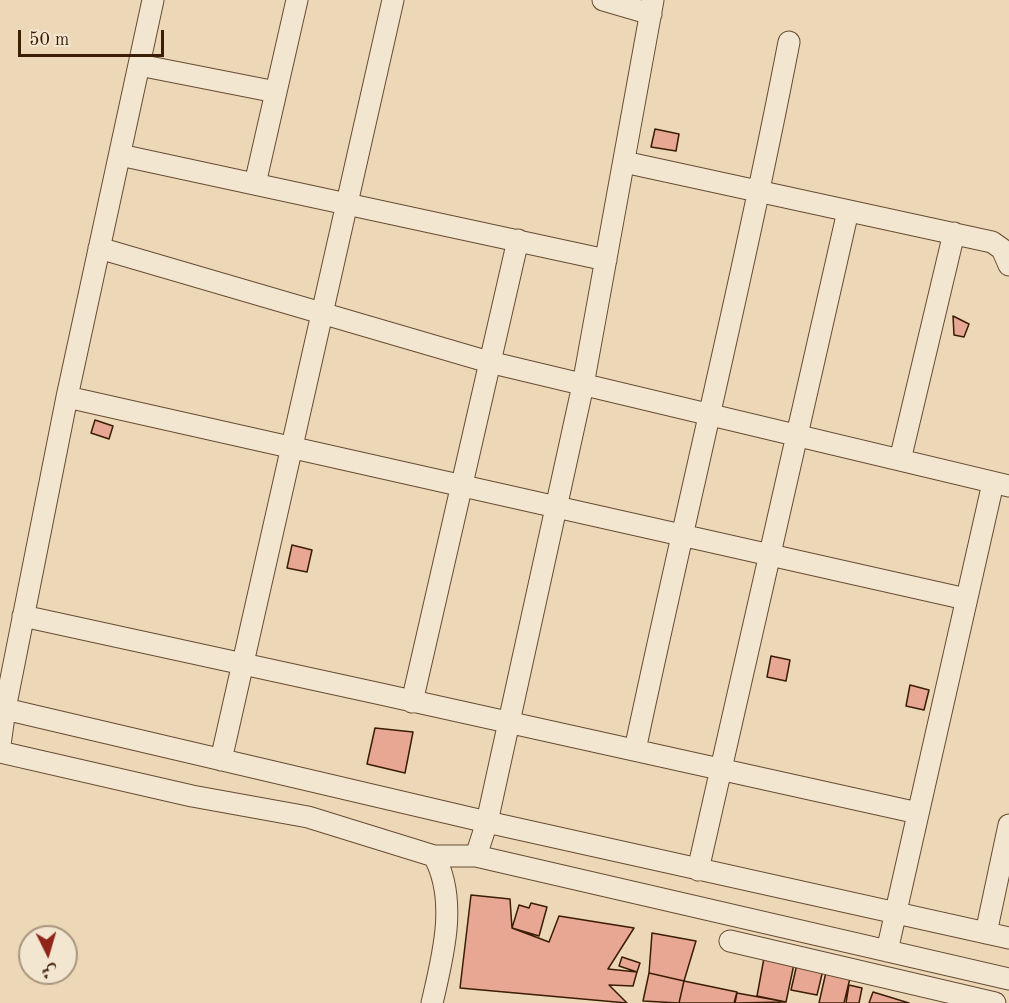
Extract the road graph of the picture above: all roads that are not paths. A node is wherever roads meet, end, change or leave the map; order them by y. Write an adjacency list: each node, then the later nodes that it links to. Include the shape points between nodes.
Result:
1 (153, 0): 7 (street)
2 (393, 0): 13 (street)
3 (603, 0): 5 (street)
4 (292, 1): 8 (street)
5 (652, 7): 10 (street)
6 (789, 42): 12 (street)
7 (139, 65): 8 (street); 9 (street)
8 (276, 92): 11 (street)
9 (120, 155): 11 (street); 17 (street)
10 (624, 162): 12 (street); 18 (street)
11 (255, 184): 13 (street)
12 (759, 192): 14 (street); 24 (street)
13 (347, 203): 16 (street); 20 (street)
14 (848, 211): 15 (street); 25 (street)
15 (954, 233): 19 (street, via 992,242 1002,249); 27 (street)
16 (518, 240): 18 (street); 21 (street)
17 (99, 248): 20 (street); 23 (street)
18 (606, 260): 22 (street)
19 (1009, 265)
20 (322, 311): 21 (street); 26 (street)
21 (489, 362): 22 (street); 29 (street)
22 (583, 385): 24 (street); 30 (street)
23 (67, 397): 26 (street); 34 (street)
24 (709, 414): 25 (street); 31 (street)
25 (799, 435): 27 (street); 32 (street)
26 (291, 446): 29 (street); 35 (street)
27 (900, 460): 28 (street)
28 (1001, 484): 33 (street)
29 (461, 486): 30 (street); 36 (street)
30 (556, 508): 31 (street); 38 (street)
31 (680, 537): 32 (street); 40 (street)
32 (772, 554): 33 (street); 43 (street)
33 (966, 599): 44 (street)
34 (23, 616): 35 (street); 37 (street)
35 (242, 662): 36 (street); 42 (street)
36 (412, 702): 38 (street)
37 (5, 709): 39 (street); 42 (street)
38 (508, 724): 40 (street); 45 (street)
39 (0, 745)
40 (635, 750): 43 (street)
41 (0, 752): 47 (street, via 192,796 308,817)
42 (221, 760): 45 (street)
43 (722, 771): 44 (street); 49 (street)
44 (918, 813): 50 (street)
45 (487, 822): 48 (street); 49 (street)
46 (1008, 831): 51 (street)
47 (434, 856): 48 (street); 56 (street, via 444,874 448,894 444,956)
48 (476, 856): 54 (street)
49 (698, 870): 50 (street)
50 (895, 914): 51 (street); 54 (street)
51 (986, 933): 52 (street)
52 (1009, 938)
53 (730, 941): 57 (street)
54 (887, 951): 55 (street)
55 (1009, 979)
56 (432, 1003)
57 (995, 1003)

